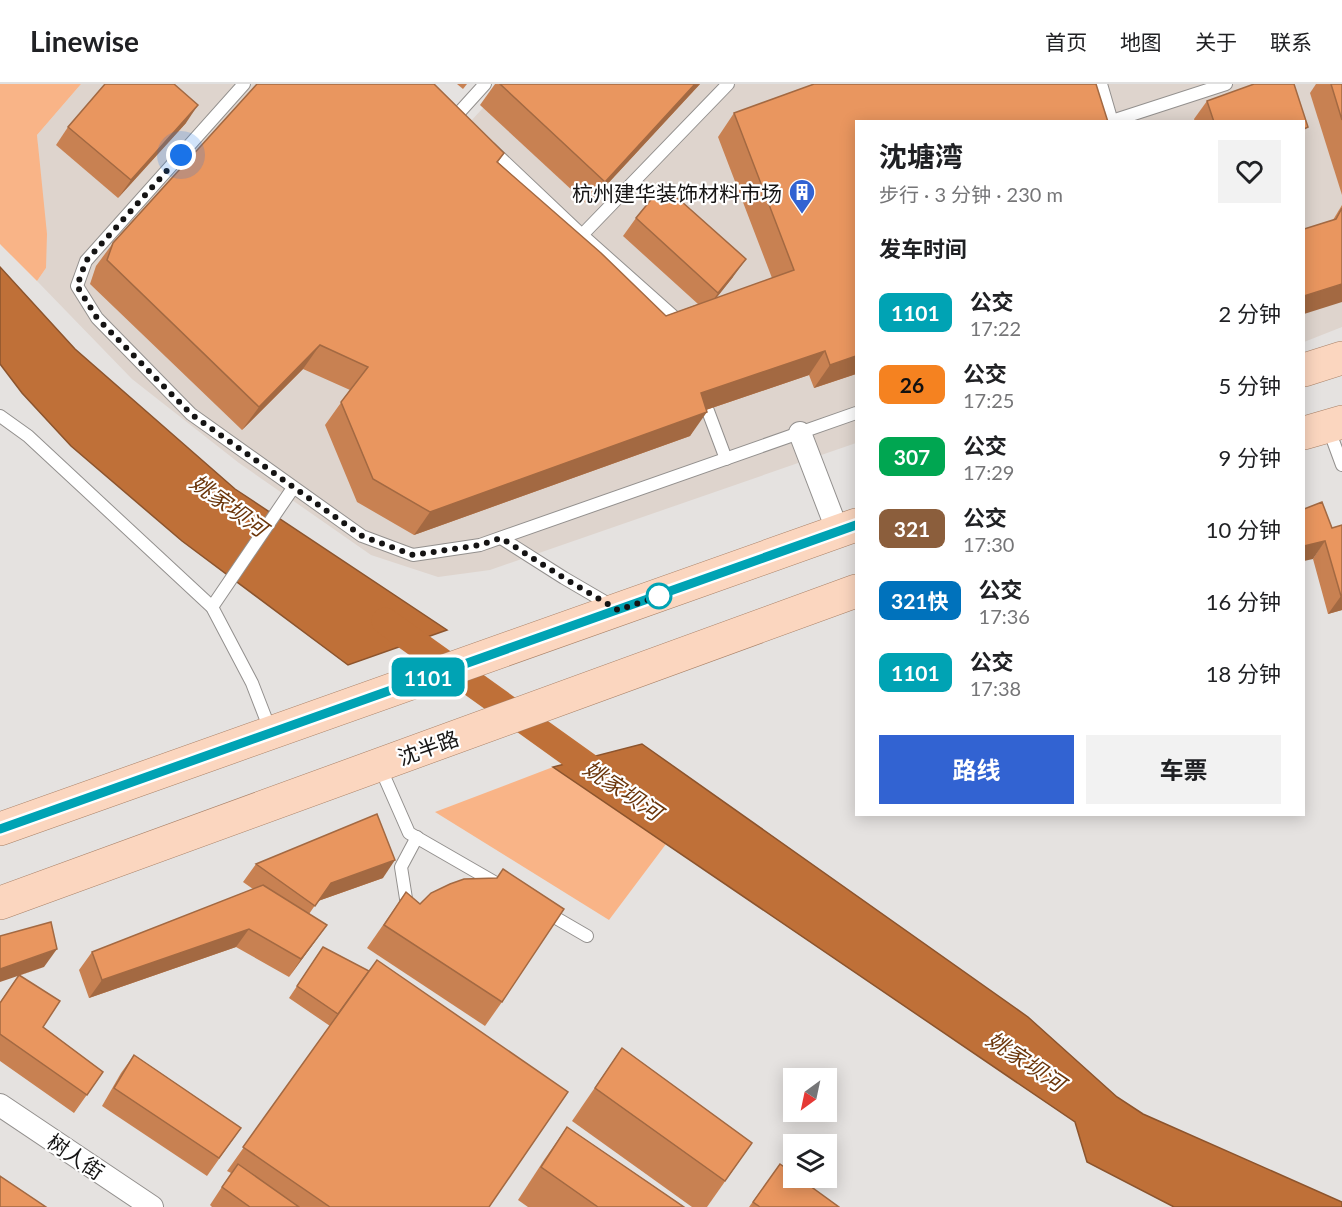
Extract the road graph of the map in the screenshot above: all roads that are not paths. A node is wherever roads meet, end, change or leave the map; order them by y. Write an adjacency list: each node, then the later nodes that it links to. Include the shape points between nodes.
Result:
1 (244, 84): 21 (lane, via 86,261 77,286 97,318 191,414)
2 (485, 84): 6 (lane)
3 (728, 84): 10 (lane)
4 (1101, 84): 7 (lane)
5 (1226, 84): 8 (lane)
6 (456, 116)
7 (1112, 120)
8 (1115, 120)
9 (481, 140): 10 (lane)
10 (582, 235): 11 (lane, via 673,316)
11 (681, 338)
12 (1342, 358): 13 (main road)
13 (1305, 370)
14 (698, 382): 19 (lane)
15 (855, 413): 18 (lane)
16 (0, 416): 25 (lane, via 28,436)
17 (1324, 427): 20 (lane)
18 (800, 433): 19 (lane); 22 (street)
19 (726, 459): 23 (lane)
20 (1342, 465)
21 (293, 488): 23 (lane, via 362,536 413,555); 25 (lane)
22 (847, 529): 26 (main road)
23 (501, 538): 26 (lane)
24 (855, 591): 28 (main road, 沈半路)
25 (212, 607): 27 (lane, via 252,683)
26 (618, 610): 27 (main road)
27 (271, 733): 29 (main road)
28 (379, 765): 30 (lane, via 409,833); 32 (main road, 沈半路)
29 (0, 829)
30 (417, 837): 31 (lane); 33 (lane, via 401,867)
31 (507, 890)
32 (0, 903)
33 (407, 905)
34 (537, 907): 35 (lane)
35 (587, 936)
36 (0, 1105): 37 (street, 树人街)
37 (152, 1207)

